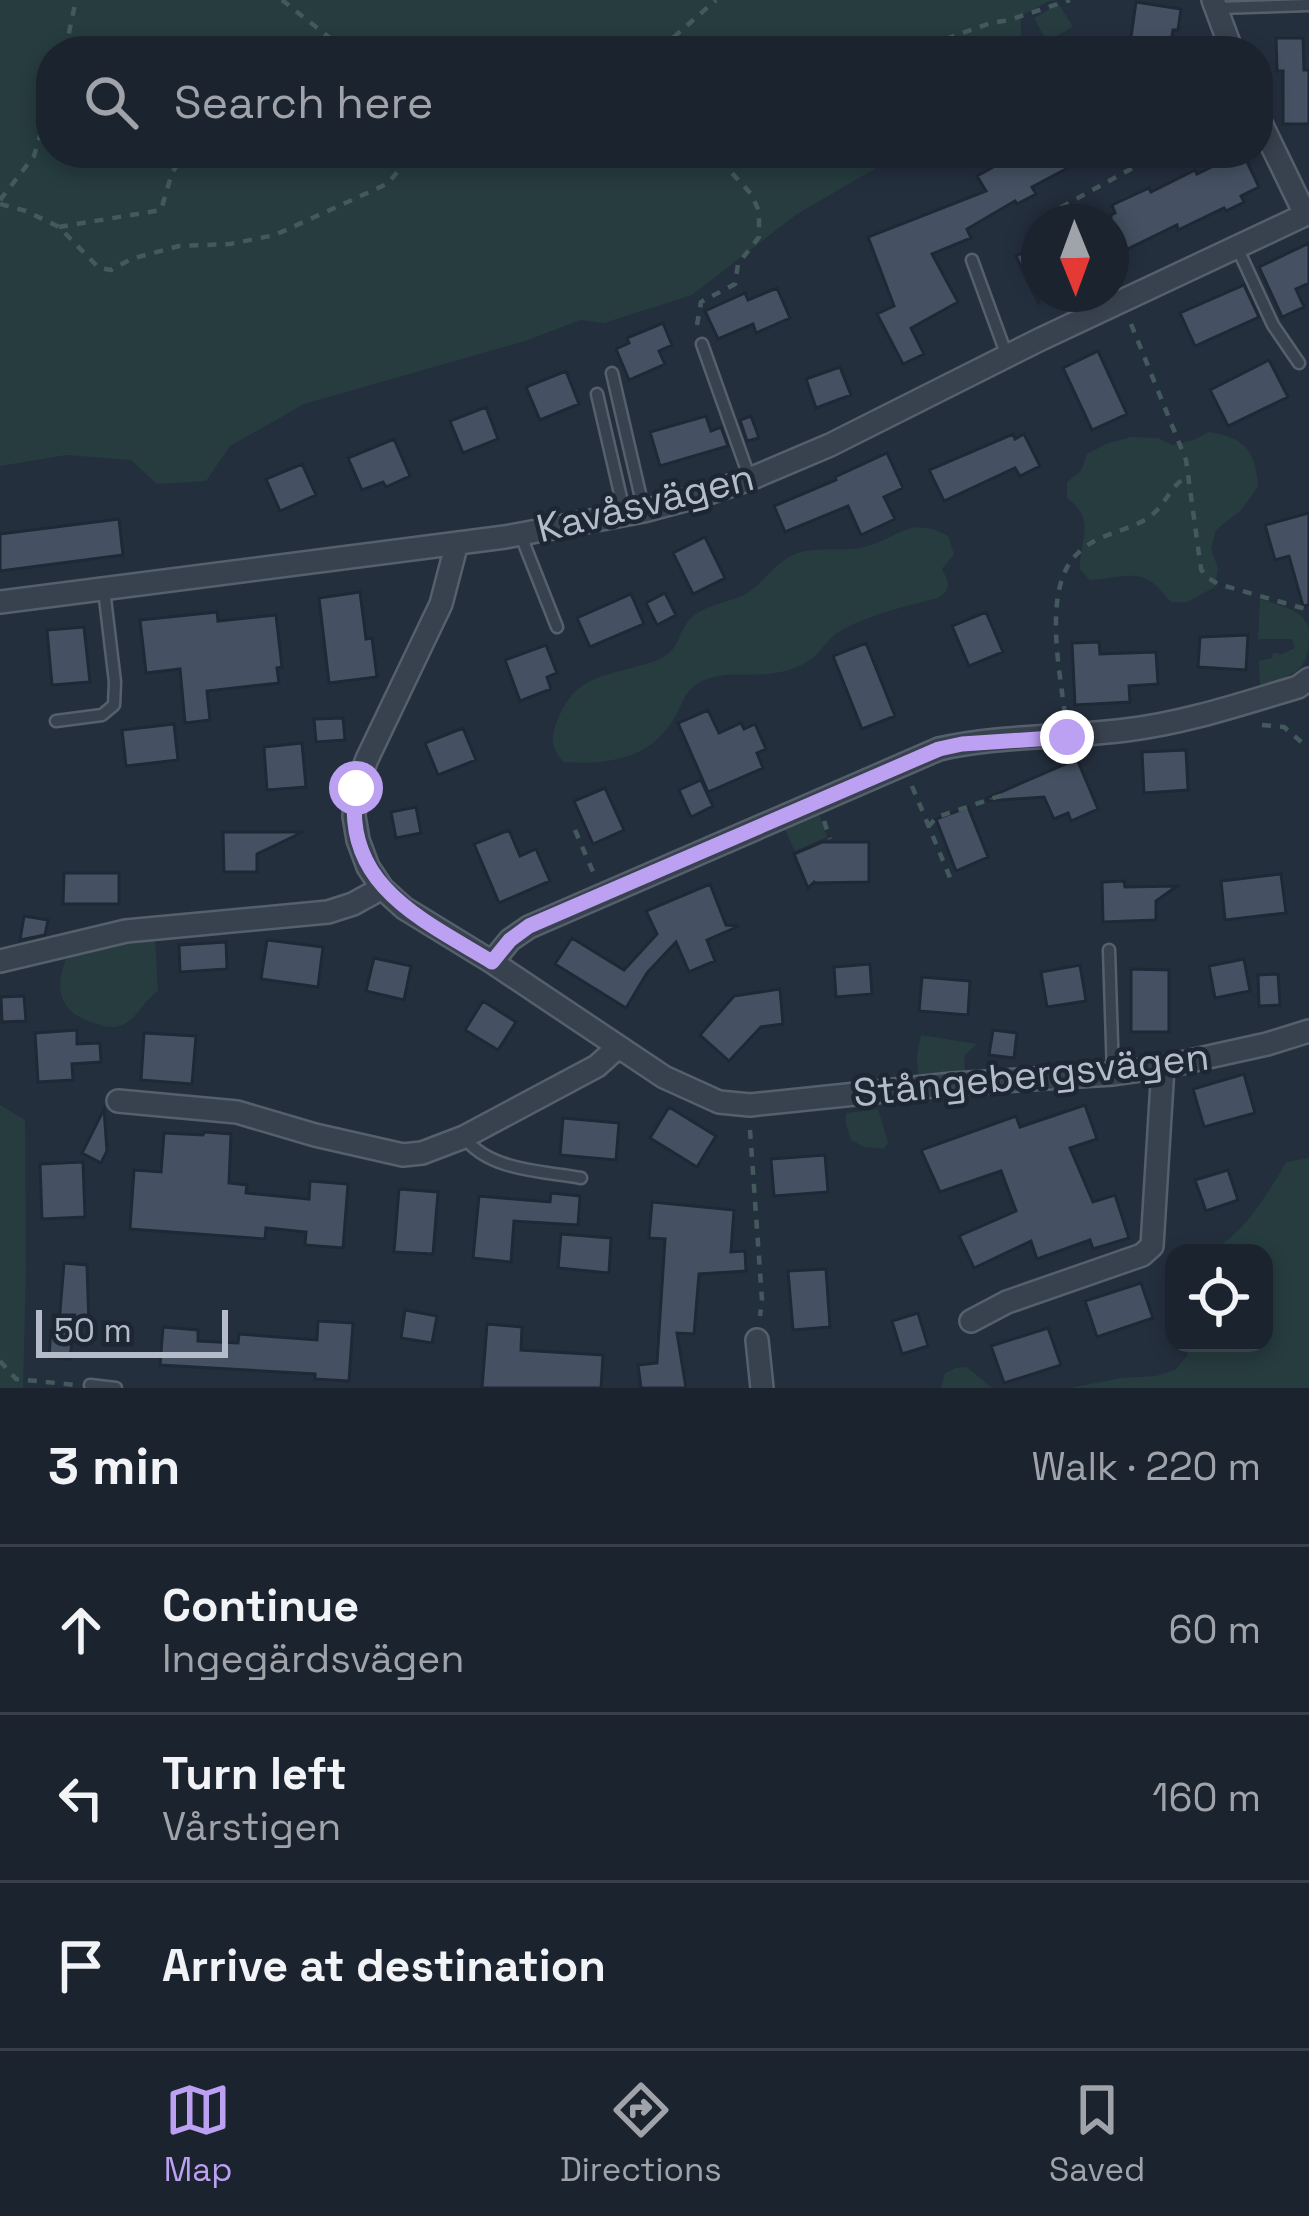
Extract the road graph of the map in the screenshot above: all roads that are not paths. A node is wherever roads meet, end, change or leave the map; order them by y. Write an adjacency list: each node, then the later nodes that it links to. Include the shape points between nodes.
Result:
1 (1215, 4): 2 (lane); 3 (street)
2 (1309, 5)
3 (1227, 36)
4 (1273, 147): 5 (street)
5 (1307, 214): 6 (street, Kavåsvägen)
6 (1236, 245): 9 (street, Kavåsvägen); 10 (lane)
7 (972, 260): 9 (lane)
8 (702, 344): 13 (lane)
9 (1007, 356): 13 (street, Kavåsvägen)
10 (1299, 363)
11 (612, 373): 14 (lane)
12 (597, 394): 14 (lane)
13 (749, 479): 14 (street, Kavåsvägen)
14 (634, 513): 15 (street, Kavåsvägen)
15 (520, 534): 16 (street, Kavåsvägen); 19 (lane)
16 (457, 543): 17 (street, Kavåsvägen); 22 (street, via 441,604 356,788 358,840)
17 (104, 590): 18 (street, Kavåsvägen); 21 (lane, via 114,705 102,715)
18 (0, 602)
19 (557, 627)
20 (1309, 679): 25 (street, via 1172,723 939,749 529,926)
21 (56, 721)
22 (382, 888): 24 (street, via 328,912 126,931); 25 (street, Stångebergsvägen)
23 (1109, 950): 29 (lane)
24 (0, 961)
25 (492, 962): 27 (street, Stångebergsvägen)
26 (1309, 1031): 28 (street, Stångebergsvägen)
27 (618, 1047): 29 (street, Stångebergsvägen, via 690,1090 750,1105); 31 (street)
28 (1163, 1066): 29 (street, Stångebergsvägen); 33 (street, via 1152,1246)
29 (1113, 1074)
30 (118, 1101): 31 (street, via 237,1112 403,1155)
31 (464, 1137): 32 (lane, via 489,1159)
32 (581, 1178)
33 (970, 1321)
34 (758, 1340): 37 (street)
35 (90, 1385): 36 (lane)
36 (116, 1388)
37 (761, 1388)

